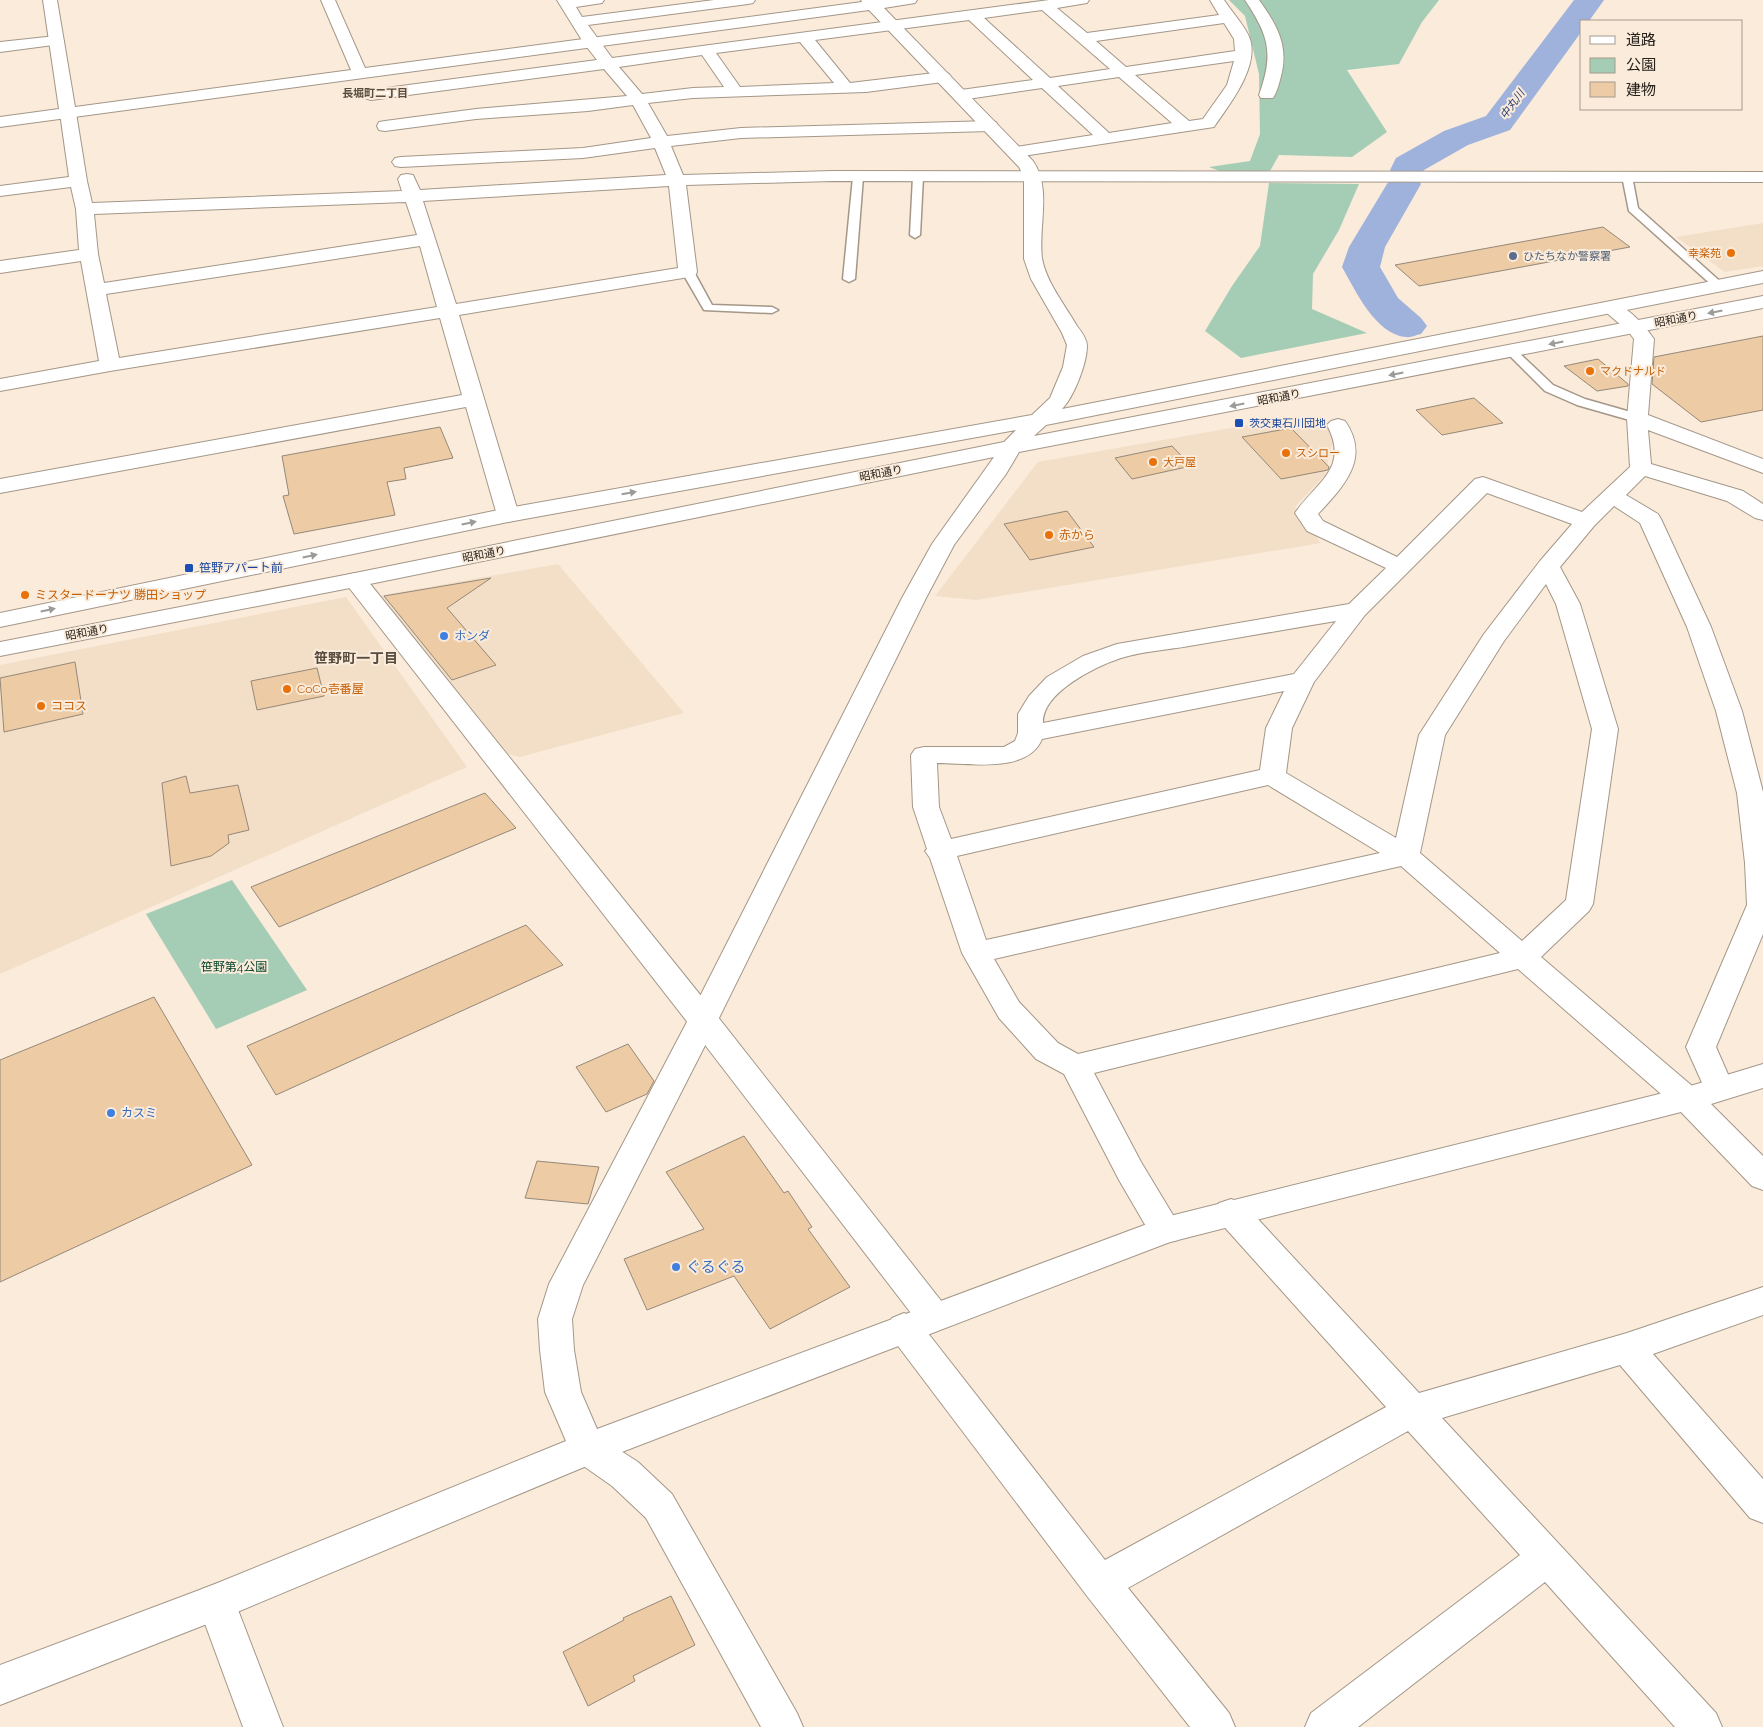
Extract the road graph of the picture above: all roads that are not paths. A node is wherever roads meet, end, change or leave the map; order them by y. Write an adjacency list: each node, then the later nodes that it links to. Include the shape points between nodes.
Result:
1 (50, 0): 18 (street)
2 (328, 0): 25 (street)
3 (597, 0): 9 (street)
4 (748, 0): 14 (street)
5 (910, 0): 10 (street)
6 (1082, 0): 11 (street)
7 (1217, 0): 13 (street)
8 (1252, 0): 32 (street, via 1266,20 1278,49 1276,73)
9 (565, 2): 14 (street)
10 (871, 2): 15 (street); 19 (street)
11 (1045, 5): 12 (street); 17 (street)
12 (973, 15): 15 (street); 27 (street)
13 (1229, 18): 17 (street); 22 (street, via 1242,39)
14 (578, 22): 19 (street)
15 (893, 25): 16 (street); 26 (street)
16 (804, 37): 21 (street); 28 (street)
17 (1084, 38): 24 (street)
18 (56, 41): 20 (street); 34 (street)
19 (592, 42): 23 (street); 25 (street)
20 (0, 48)
21 (706, 50): 23 (street); 29 (street)
22 (1243, 55): 24 (street); 38 (street, via 1235,85 1208,123)
23 (609, 63): 30 (street); 33 (street)
24 (1121, 72): 27 (street); 38 (street)
25 (360, 74): 30 (street); 34 (street)
26 (943, 77): 28 (street); 31 (street)
27 (1046, 83): 31 (street); 39 (street)
28 (846, 88): 29 (street)
29 (736, 92): 33 (street, via 693,93)
30 (371, 95): 36 (street)
31 (961, 95): 37 (street)
32 (1267, 95)
33 (638, 100): 36 (street, via 476,114); 40 (street)
34 (68, 112): 35 (street); 49 (street)
35 (0, 122)
36 (385, 126): 42 (street)
37 (990, 126): 40 (street, via 741,133); 41 (street)
38 (1185, 126): 39 (street)
39 (1105, 138): 41 (street)
40 (661, 142): 42 (street, via 583,153); 48 (street)
41 (1016, 152): 46 (street)
42 (401, 162): 51 (street)
43 (1627, 176): 46 (street); 47 (street); 60 (lane, via 1633,209)
44 (858, 177): 45 (street); 48 (street); 59 (lane)
45 (918, 177): 46 (street); 53 (lane)
46 (1033, 177): 72 (street, via 1033,259 1040,279 1064,315 1077,345 1073,367 1059,400)
47 (1763, 177)
48 (677, 180): 51 (street); 57 (street)
49 (78, 181): 50 (street); 52 (street)
50 (0, 191)
51 (413, 196): 52 (street); 54 (street)
52 (86, 209): 55 (street)
53 (915, 235)
54 (427, 239): 61 (street); 65 (street)
55 (89, 254): 56 (street); 61 (street)
56 (0, 267)
57 (688, 272): 64 (lane, via 708,308); 65 (street)
58 (1763, 277): 60 (street, 昭和通り)
59 (849, 279)
60 (1720, 286): 63 (street, 昭和通り)
61 (97, 290): 68 (street)
62 (1763, 302): 66 (street, 昭和通り, one-way to 66)
63 (1611, 308): 66 (street); 72 (street, 昭和通り)
64 (772, 310)
65 (449, 311): 68 (street); 70 (street)
66 (1635, 327): 67 (street, 昭和通り, one-way to 67); 71 (street, via 1644,339)
67 (1512, 352): 71 (lane, via 1549,388 1580,402); 74 (street, 昭和通り, one-way to 74)
68 (110, 365): 69 (street)
69 (0, 385)
70 (473, 399): 78 (street); 81 (street)
71 (1637, 418): 75 (street); 77 (street)
72 (1037, 420): 74 (street); 81 (street, 昭和通り, one-way to 72)
73 (1338, 425): 83 (street, via 1346,444 1342,466 1330,487 1306,513 1314,526)
74 (1011, 447): 85 (street, 昭和通り); 96 (street, via 943,544)
75 (1753, 458): 76 (street)
76 (1763, 467)
77 (1641, 468): 79 (street); 80 (street, via 1735,496)
78 (0, 486)
79 (1613, 496): 82 (street); 99 (street, via 1650,519 1702,636 1729,711 1750,794 1760,863 1761,905 1701,1047)
80 (1763, 513)
81 (508, 515): 87 (street, 昭和通り, one-way to 81)
82 (1586, 521): 83 (street, via 1483,484); 84 (street)
83 (1399, 566): 86 (street)
84 (1548, 566): 93 (street, via 1493,638 1432,735); 95 (street, via 1568,604 1605,728 1579,904)
85 (355, 580): 88 (street, 昭和通り); 96 (street)
86 (1357, 610): 89 (street); 90 (street, via 1117,650 1086,663 1047,689 1030,715)
87 (0, 620)
88 (0, 649)
89 (1302, 680): 90 (street); 91 (street, via 1279,728)
90 (1031, 733): 92 (street, via 1026,746 1009,755 924,755 926,807)
91 (1272, 776): 92 (street); 93 (street)
92 (940, 850): 94 (street)
93 (1406, 856): 94 (street); 95 (street)
94 (976, 953): 97 (street, via 1009,1010 1047,1051)
95 (1522, 958): 97 (street); 100 (street)
96 (703, 1020): 105 (street); 108 (street, via 566,1284 555,1319 563,1392)
97 (1075, 1066): 103 (street, via 1130,1171)
98 (1763, 1076): 99 (street)
99 (1719, 1088): 100 (street)
100 (1687, 1099): 101 (street); 102 (street)
101 (1763, 1177)
102 (1231, 1212): 103 (street); 107 (street)
103 (1166, 1230): 105 (street)
104 (1763, 1301): 106 (street)
105 (919, 1322): 108 (street); 111 (street)
106 (1627, 1348): 107 (street); 109 (street)
107 (1411, 1411): 110 (street); 111 (street)
108 (588, 1448): 112 (street); 115 (street, via 625,1474 660,1506)
109 (1763, 1506)
110 (1548, 1557): 117 (street); 118 (street)
111 (1100, 1583): 116 (street)
112 (216, 1602): 113 (street); 114 (street)
113 (0, 1685)
114 (263, 1727)
115 (782, 1727)
116 (1215, 1727)
117 (1325, 1727)
118 (1702, 1727)

